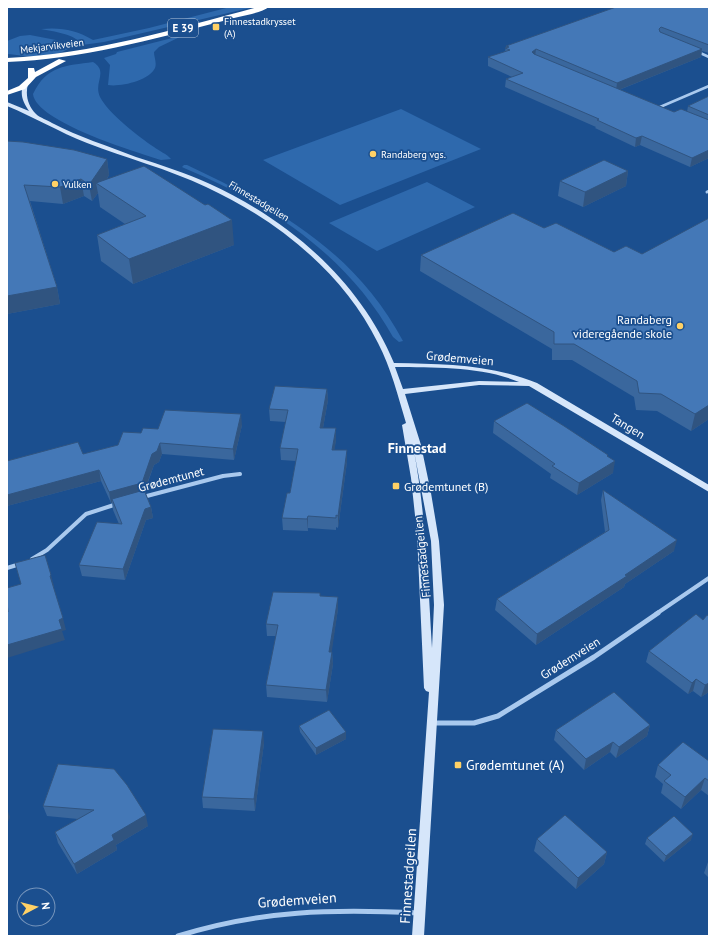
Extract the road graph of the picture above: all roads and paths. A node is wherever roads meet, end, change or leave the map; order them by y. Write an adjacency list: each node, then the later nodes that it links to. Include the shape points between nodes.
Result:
1 (266, 7): 2 (highway, Mekjarvikveien / E 39)
2 (99, 50): 5 (highway, Mekjarvikveien / E 39, via 40,60); 6 (highway, Mekjarvikveien / E 39, via 55,64)
3 (695, 51): 4 (street)
4 (709, 57)
5 (7, 60): 6 (highway, E 39, via 30,68)
6 (33, 76): 7 (highway, E 39)
7 (26, 84): 9 (highway, E 39); 14 (main road, via 24,100)
8 (709, 86): 12 (street)
9 (7, 93)
10 (7, 104): 14 (main road, Finnestadgeilen)
11 (654, 107): 12 (street)
12 (660, 107): 13 (street)
13 (667, 110)
14 (34, 115): 15 (main road, Finnestadgeilen, via 65,132 209,186 250,208 294,237 335,275 358,303 372,325)
15 (391, 365): 16 (main road, Grødemveien, via 492,370); 17 (main road, Finnestadgeilen)
16 (534, 385): 17 (main road, Grødemveien, via 479,383); 19 (main road, Tangen)
17 (400, 392): 26 (main road, Finnestadgeilen, via 415,478 421,534); 26 (main road, Finnestadgeilen, via 417,445 435,541 440,605)
18 (240, 474): 20 (street, Grødemtunet)
19 (709, 489)
20 (135, 499)
21 (120, 503): 22 (street, via 86,514 47,550)
22 (29, 560)
23 (23, 563): 24 (street)
24 (7, 568)
25 (709, 578): 26 (street, Grødemveien, via 594,657 498,716 470,724)
26 (431, 723): 27 (main road, Finnestadgeilen)
27 (420, 913): 28 (street, Grødemveien, via 375,910 287,912 237,919); 29 (main road, Finnestadgeilen)
28 (178, 936)
29 (418, 936)

